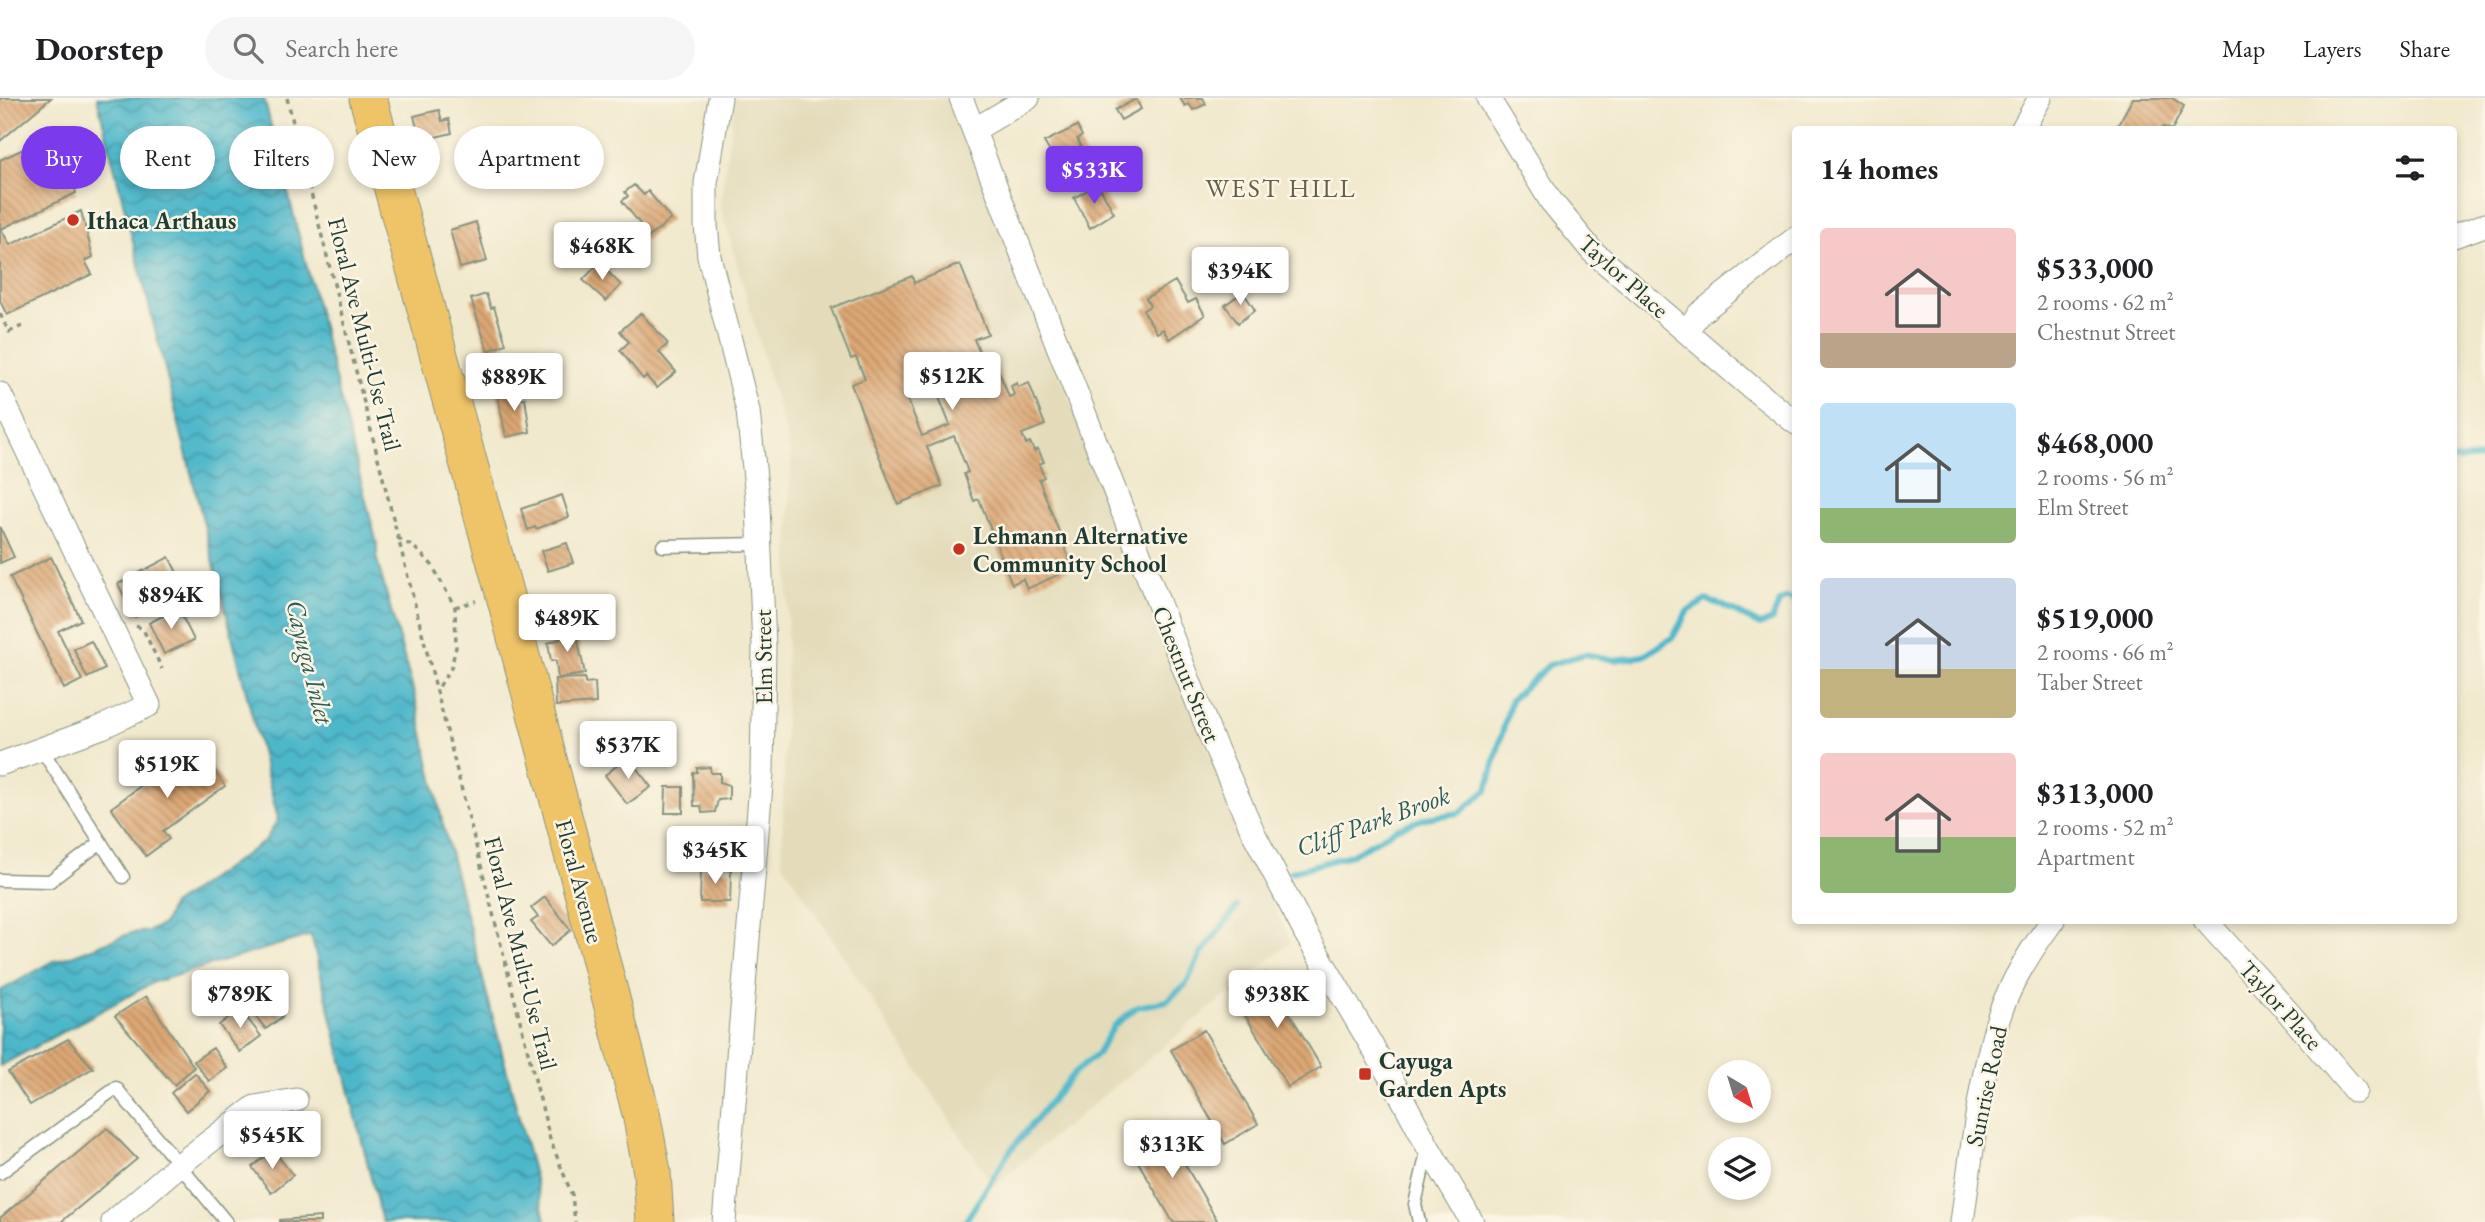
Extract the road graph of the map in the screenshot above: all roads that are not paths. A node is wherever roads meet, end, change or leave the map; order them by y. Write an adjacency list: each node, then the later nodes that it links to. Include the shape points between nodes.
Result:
1 (368, 98): 31 (main road, Floral Avenue, via 641,1113)
2 (720, 98): 15 (street, Elm Street, via 706,183 706,225 748,411)
3 (961, 98): 8 (street, Chestnut Street)
4 (1028, 98): 8 (street)
5 (1488, 98): 12 (street, Taylor Place, via 1551,201 1577,234)
6 (2040, 98): 7 (street)
7 (2024, 126)
8 (974, 130): 26 (street, Chestnut Street, via 1248,822 1306,934)
9 (2485, 225): 10 (street)
10 (2457, 235)
11 (1792, 241): 12 (street, via 1699,314)
12 (1686, 331): 14 (street, Taylor Place)
13 (0, 394): 17 (street, via 149,705)
14 (1792, 420)
15 (760, 544): 16 (lane); 32 (street, Elm Street, via 762,774)
16 (663, 546)
17 (42, 750): 18 (street); 19 (lane)
18 (0, 764)
19 (101, 842): 20 (lane); 21 (lane, via 50,881)
20 (123, 877)
21 (0, 880)
22 (2050, 924): 35 (street, Sunrise Road, via 2011,990 1995,1028)
23 (2209, 924): 24 (street, Taylor Place)
24 (2356, 1091)
25 (296, 1100): 27 (street, via 255,1107)
26 (1428, 1147): 33 (lane, via 1415,1204); 34 (street, Chestnut Street)
27 (179, 1165): 28 (lane, via 116,1088); 29 (street); 30 (lane)
28 (0, 1173)
29 (113, 1222)
30 (226, 1222)
31 (655, 1222)
32 (724, 1222)
33 (1419, 1222)
34 (1472, 1222)
35 (1962, 1222)

